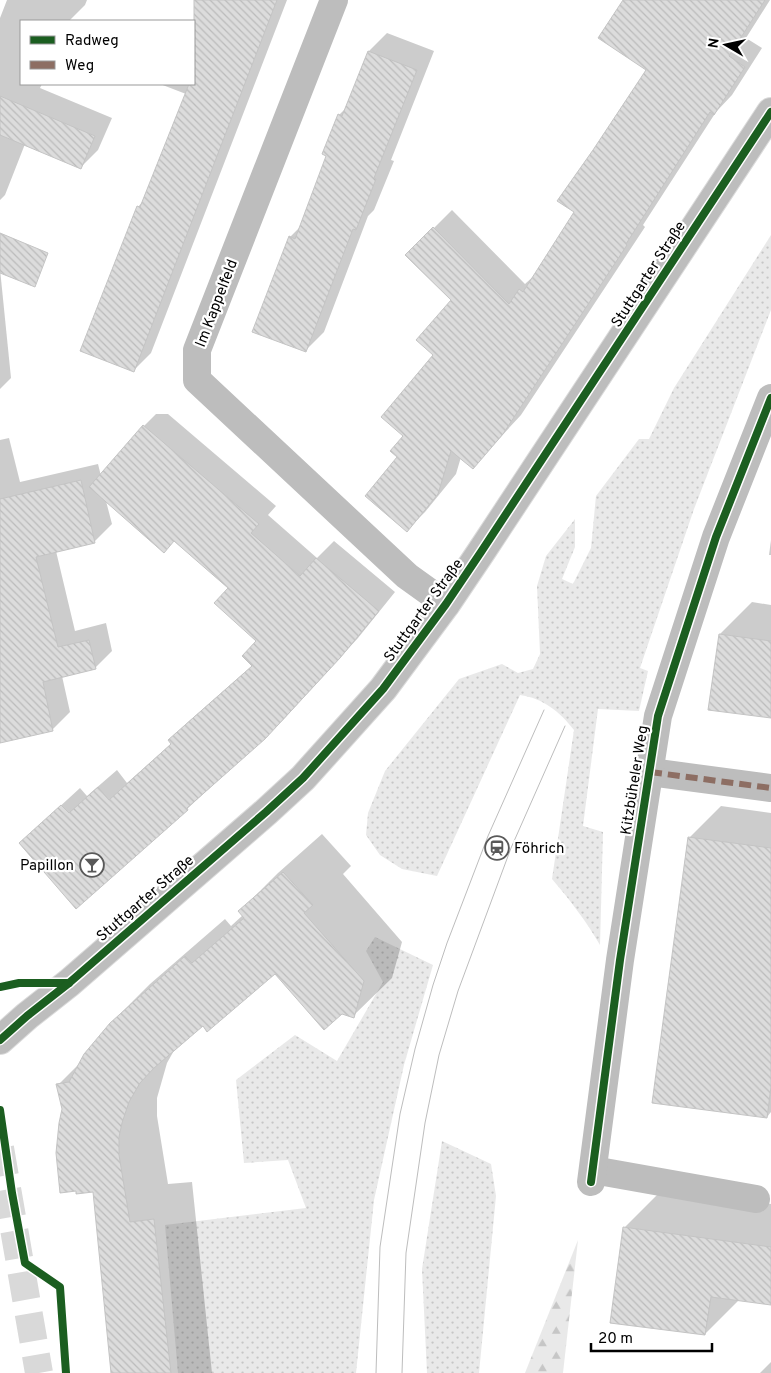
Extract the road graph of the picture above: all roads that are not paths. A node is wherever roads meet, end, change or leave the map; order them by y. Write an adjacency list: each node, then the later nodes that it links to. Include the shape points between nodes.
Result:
1 (334, 0): 4 (street, Im Kappelfeld, via 197,350 197,380 407,576)
2 (771, 112): 4 (street, Stuttgarter Straße)
3 (771, 398): 5 (street, Kitzbüheler Weg, via 716,537 686,629 658,716)
4 (446, 604): 7 (street, Stuttgarter Straße, via 383,689 303,778)
5 (650, 772): 6 (street); 8 (street, Kitzbüheler Weg, via 620,960 592,1176)
6 (771, 788)
7 (0, 1040)
8 (756, 1200)

